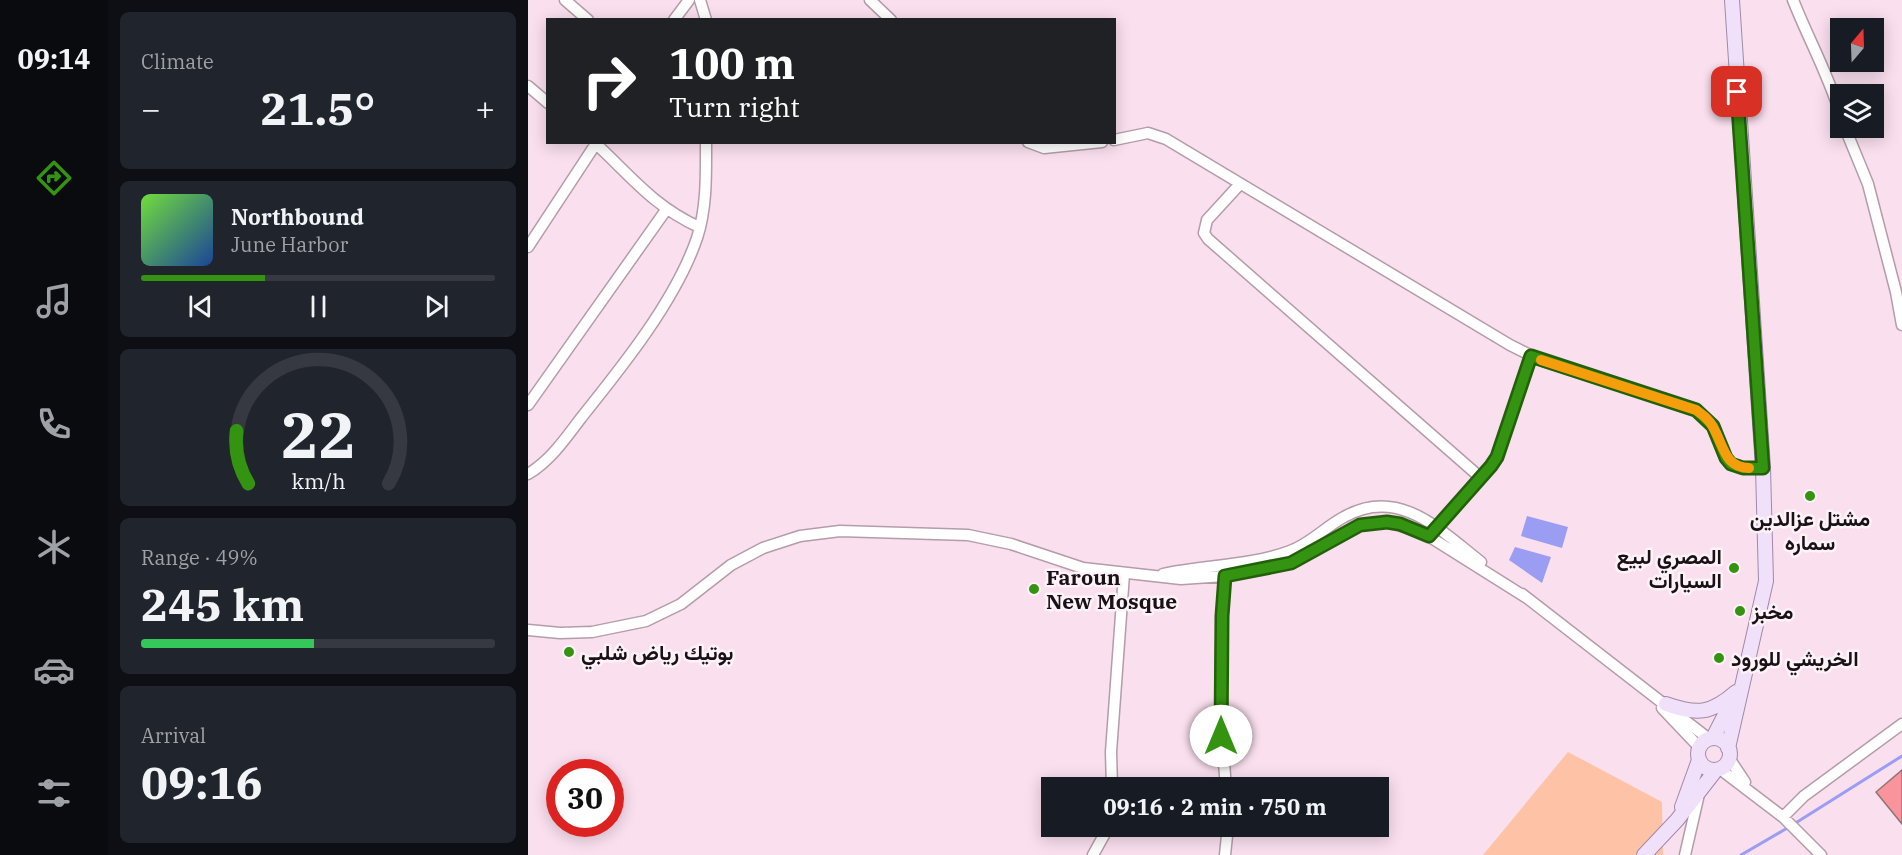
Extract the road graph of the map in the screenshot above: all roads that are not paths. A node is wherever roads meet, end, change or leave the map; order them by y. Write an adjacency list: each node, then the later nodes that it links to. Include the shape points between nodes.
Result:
1 (565, 0): 7 (street)
2 (689, 0): 8 (street)
3 (700, 0): 9 (street)
4 (870, 0): 10 (street)
5 (1732, 0): 28 (main road)
6 (1793, 0): 11 (street)
7 (586, 18)
8 (676, 18)
9 (705, 18)
10 (889, 18)
11 (1832, 84)
12 (528, 86): 13 (street)
13 (546, 101)
14 (1849, 138): 25 (street, via 1868,184)
15 (1116, 140): 21 (street, via 1155,134)
16 (595, 144): 24 (street)
17 (597, 144): 22 (street)
18 (706, 144): 23 (street, via 704,210)
19 (1033, 144): 20 (street, via 1044,148)
20 (1083, 144)
21 (1240, 184): 26 (street); 30 (street, via 1207,220 1204,233 1208,239)
22 (666, 210): 23 (street); 27 (street)
23 (699, 227): 29 (street, via 677,283 650,324 564,440)
24 (528, 247)
25 (1902, 325)
26 (1531, 356): 28 (street, via 1696,410 1713,426 1731,464); 30 (street, via 1497,457)
27 (528, 405)
28 (1763, 468): 36 (main road, via 1766,581)
29 (528, 474)
30 (1481, 478): 31 (street)
31 (1433, 532): 33 (street, via 1420,515 1405,509 1372,506 1344,517 1288,552); 34 (street, via 1387,522 1360,525 1291,563); 37 (street)
32 (1124, 574): 33 (street); 35 (street, via 1074,566 1011,544 968,535 820,533 788,539 750,555 725,569 681,604 646,621 592,632); 43 (street)
33 (1150, 576): 34 (street)
34 (1225, 576): 44 (street, via 1221,736)
35 (528, 630)
36 (1743, 678): 38 (main road); 42 (main road)
37 (1639, 684): 39 (street); 41 (street)
38 (1736, 692): 39 (main road, via 1722,705 1704,711); 41 (main road)
39 (1666, 704): 41 (street)
40 (1902, 724): 46 (street, via 1804,796)
41 (1705, 746): 42 (main road, via 1721,740); 42 (main road, via 1708,769); 47 (main road)
42 (1723, 761): 45 (main road); 46 (street)
43 (1112, 777)
44 (1226, 777)
45 (1699, 794): 47 (main road); 53 (street)
46 (1783, 817): 54 (street)
47 (1677, 820): 52 (main road)
48 (1103, 837): 50 (street)
49 (1227, 837): 51 (street)
50 (1093, 855)
51 (1226, 855)
52 (1644, 855)
53 (1685, 855)
54 (1821, 855)

